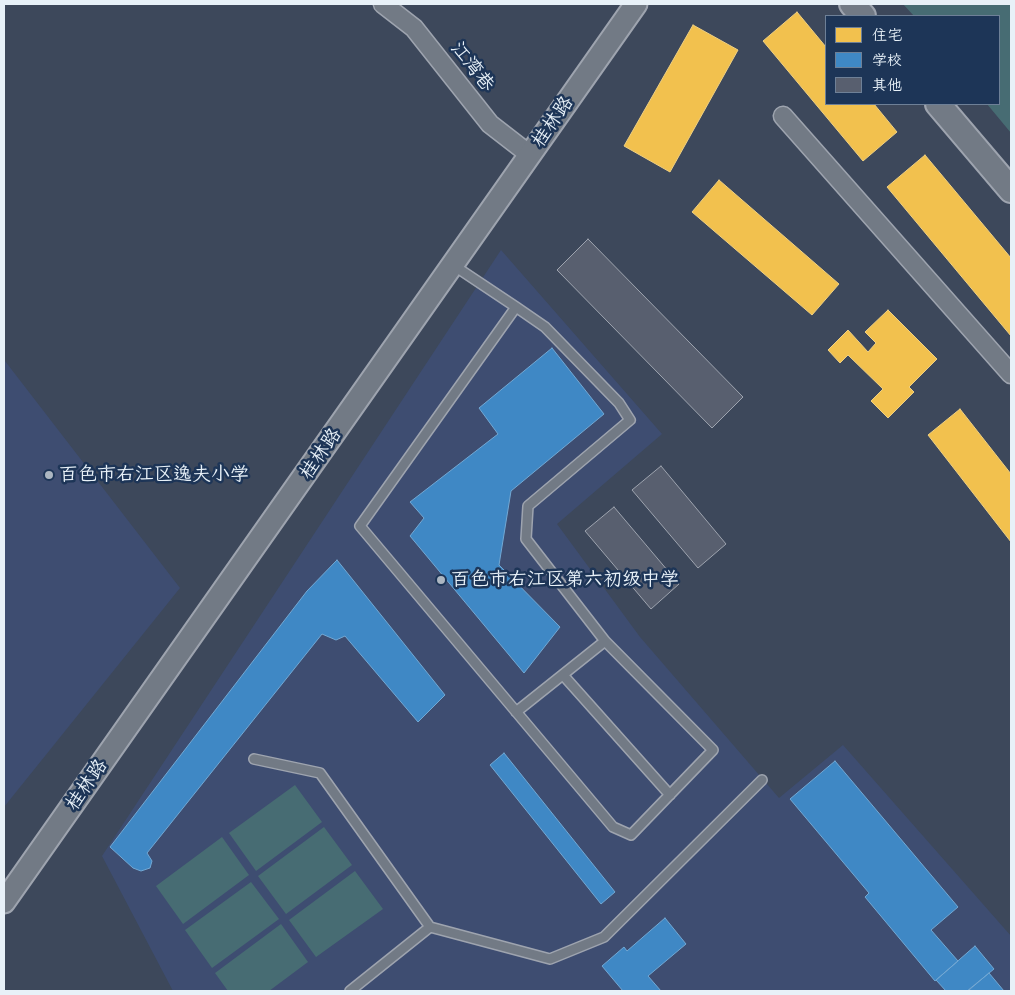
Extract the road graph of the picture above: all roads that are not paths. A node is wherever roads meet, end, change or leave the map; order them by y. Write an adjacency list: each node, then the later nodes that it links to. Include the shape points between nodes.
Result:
1 (383, 4): 7 (street, 江湾巷, via 414,28 490,124)
2 (636, 4): 7 (street, 桂林路)
3 (852, 4): 4 (main road)
4 (862, 15)
5 (939, 105): 8 (main road)
6 (783, 116): 11 (street)
7 (530, 156): 9 (street, 桂林路)
8 (1011, 190)
9 (453, 265): 10 (lane); 18 (street, 桂林路)
10 (516, 307): 12 (lane, via 545,327 620,403 630,420 528,506 526,539); 14 (lane, via 360,526)
11 (1011, 374)
12 (605, 641): 13 (lane); 17 (lane, via 713,750)
13 (563, 675): 14 (lane); 17 (lane)
14 (516, 712): 17 (lane, via 613,827 631,834)
15 (254, 759): 19 (lane, via 320,773)
16 (762, 780): 19 (lane, via 604,937 550,959)
17 (670, 795)
18 (4, 902)
19 (430, 928): 20 (lane)
20 (350, 991)

